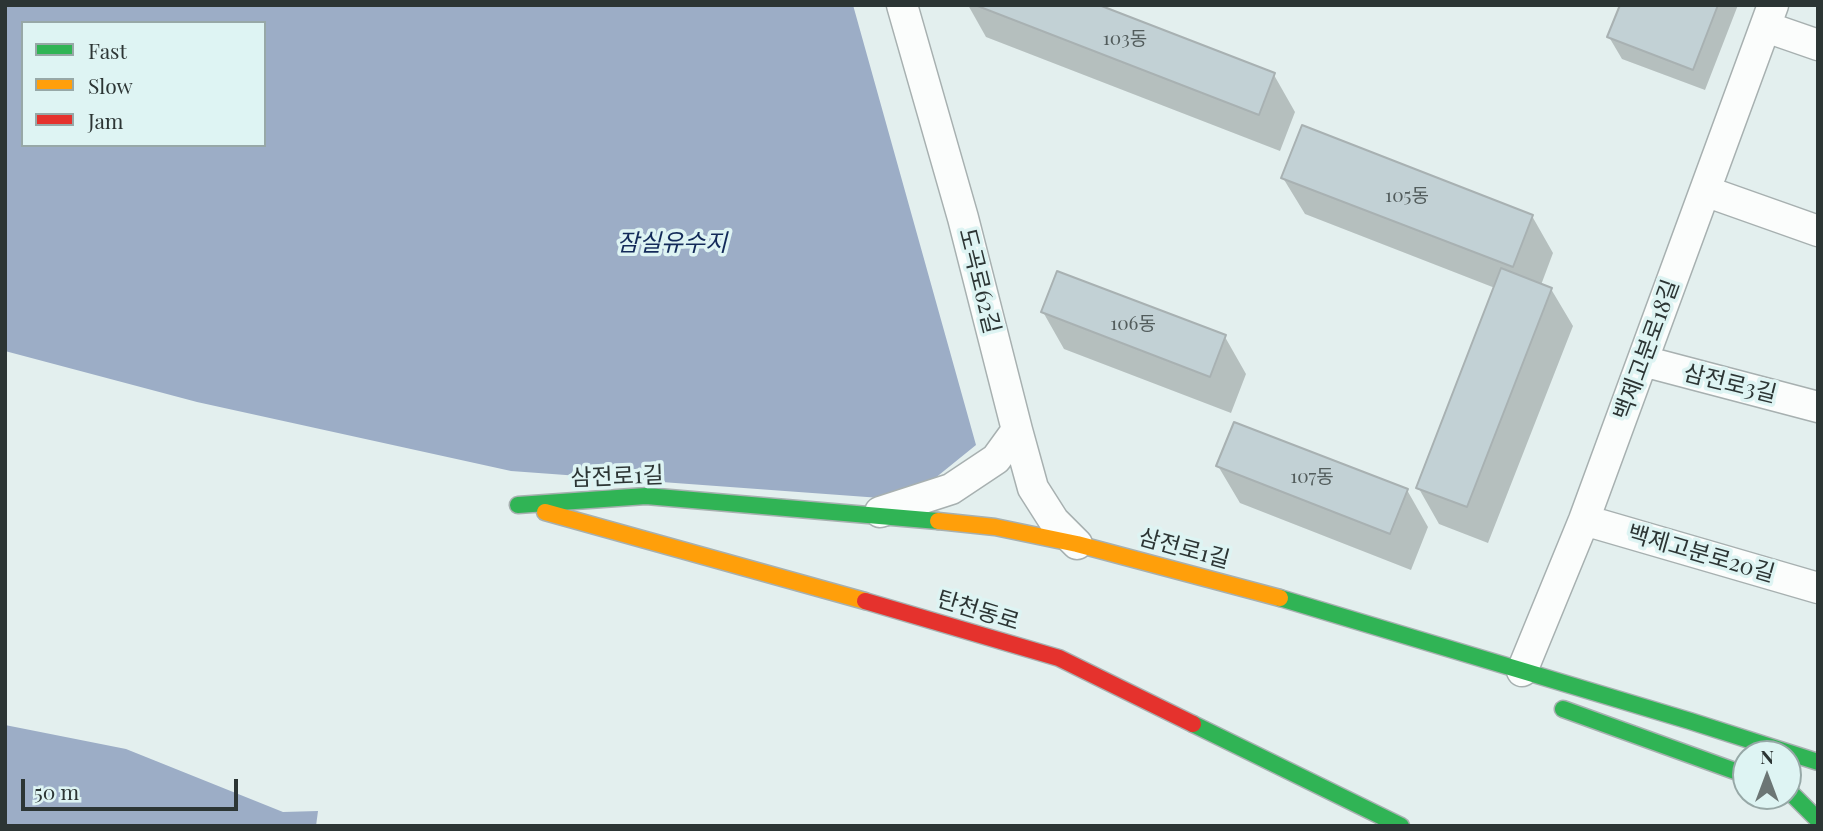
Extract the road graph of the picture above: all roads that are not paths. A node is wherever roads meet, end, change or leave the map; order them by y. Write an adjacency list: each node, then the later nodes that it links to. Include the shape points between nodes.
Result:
1 (902, 5): 8 (street, 도곡로62길)
2 (1769, 16): 3 (street, 백제고분로18길); 4 (street, 백제고분로18길)
3 (1818, 45)
4 (1705, 191): 5 (street); 6 (street, 백제고분로18길)
5 (1818, 231)
6 (1643, 362): 7 (street, 삼전로3길); 11 (street, 백제고분로18길)
7 (1818, 407)
8 (1017, 430): 10 (street, via 996,459 951,489); 12 (street, 도곡로62길, via 1033,488 1054,521)
9 (518, 505): 10 (street, 삼전로1길, via 646,496); 22 (street, 탄천동로, via 1059,658)
10 (875, 514): 12 (street, 삼전로1길, via 995,527)
11 (1584, 520): 13 (street, 백제고분로20길); 16 (street, 백제고분로18길)
12 (1077, 544): 14 (street, 삼전로1길)
13 (1818, 588)
14 (1332, 614): 15 (street); 16 (street, 삼전로1길)
15 (1423, 659)
16 (1522, 671): 18 (street, 삼전로1길)
17 (1551, 705): 19 (street)
18 (1815, 759)
19 (1732, 770)
20 (1802, 804): 21 (street)
21 (1818, 820)
22 (1401, 826)

